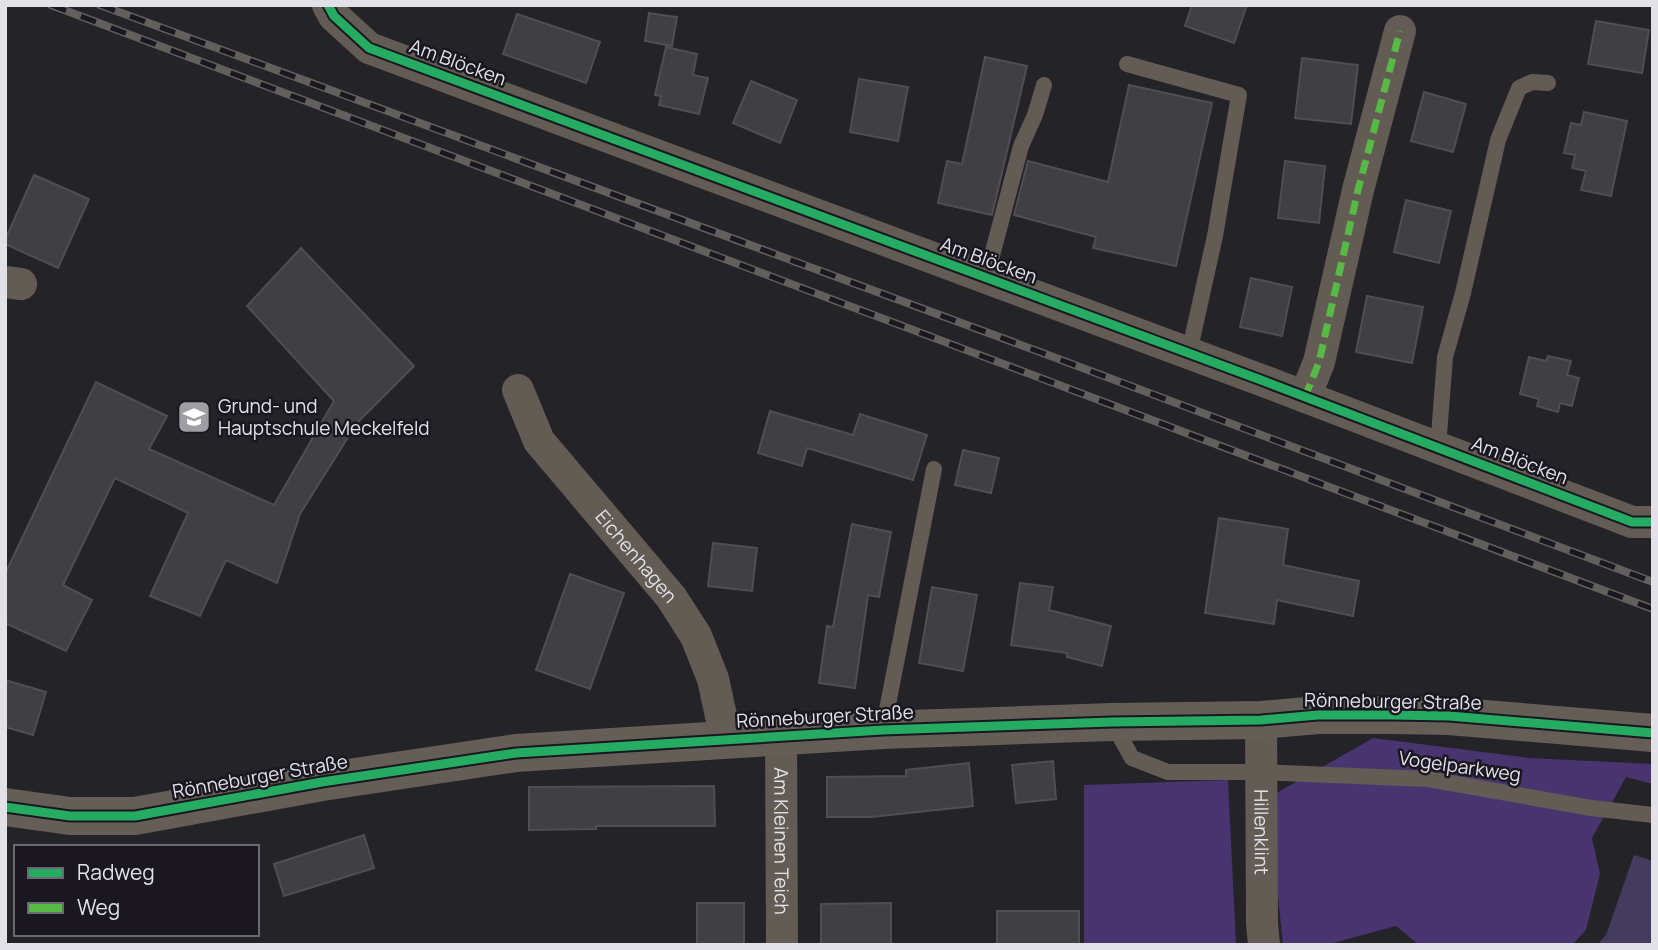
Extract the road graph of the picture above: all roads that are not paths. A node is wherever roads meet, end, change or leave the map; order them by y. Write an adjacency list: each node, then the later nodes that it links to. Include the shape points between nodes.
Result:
1 (328, 5): 6 (street, Am Blöcken, via 369,48)
2 (1401, 31): 9 (street, via 1358,190 1319,362)
3 (1127, 64): 7 (lane, via 1240,95)
4 (1548, 83): 10 (lane, via 1532,82 1519,88 1498,140 1445,356)
5 (1044, 85): 6 (lane, via 1021,146)
6 (986, 278): 7 (street, Am Blöcken)
7 (1189, 353): 9 (street, Am Blöcken)
8 (517, 390): 18 (street, Eichenhagen, via 539,441 671,597 696,636 713,679)
9 (1305, 397): 10 (street, Am Blöcken)
10 (1438, 448): 12 (street, Am Blöcken, via 1632,522)
11 (934, 469): 15 (lane)
12 (1653, 522)
13 (1261, 720): 14 (street, Rönneburger Straße); 16 (street, Rönneburger Straße, via 1318,715 1449,716); 19 (street, Hillenklint)
14 (1112, 722): 15 (street, Rönneburger Straße); 19 (lane, Vogelparkweg, via 1132,758 1168,772)
15 (883, 730): 17 (street, Rönneburger Straße)
16 (1653, 733)
17 (781, 736): 18 (street, Rönneburger Straße); 22 (street, Am Kleinen Teich)
18 (726, 739): 20 (street, Rönneburger Straße, via 541,751 433,764 135,816 70,816)
19 (1260, 772): 21 (lane, Vogelparkweg, via 1428,779); 23 (street, Hillenklint)
20 (5, 807)
21 (1653, 815)
22 (782, 945)
23 (1264, 945)

